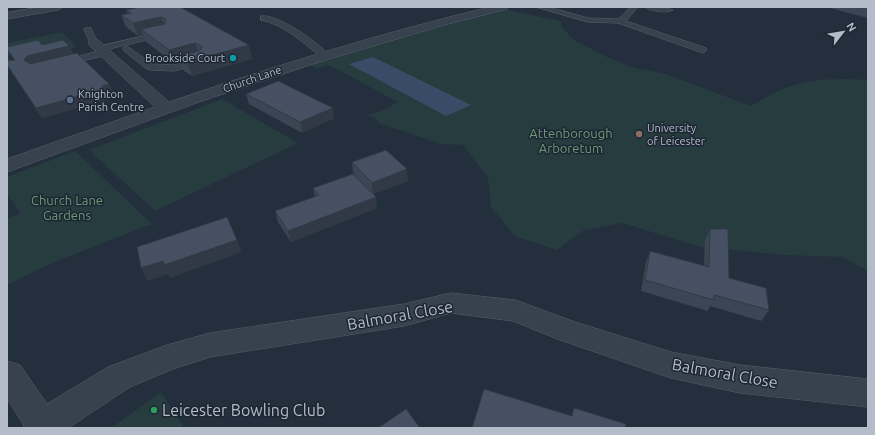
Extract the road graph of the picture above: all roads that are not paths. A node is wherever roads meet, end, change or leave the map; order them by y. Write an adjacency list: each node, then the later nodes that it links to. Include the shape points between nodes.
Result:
1 (58, 7): 7 (street)
2 (503, 7): 15 (street, Church Lane, via 441,21)
3 (540, 7): 9 (lane, via 588,20)
4 (634, 7): 9 (lane)
5 (648, 7): 6 (lane)
6 (669, 10)
7 (7, 16)
8 (264, 18): 15 (lane, via 284,26)
9 (619, 21): 13 (lane)
10 (88, 30): 14 (lane)
11 (166, 33): 14 (lane)
12 (127, 49): 16 (lane)
13 (703, 50)
14 (103, 52): 16 (lane); 18 (lane); 19 (street)
15 (324, 55): 19 (street, Church Lane)
16 (136, 56): 17 (lane, via 150,67 174,68)
17 (200, 61)
18 (51, 66)
19 (167, 109): 20 (street, Church Lane)
20 (7, 166)
21 (7, 375): 23 (street, via 10,375)
22 (868, 393): 23 (street, Balmoral Close, via 740,379 671,365 515,311 451,303 396,316 210,345 118,377)
23 (41, 427)

